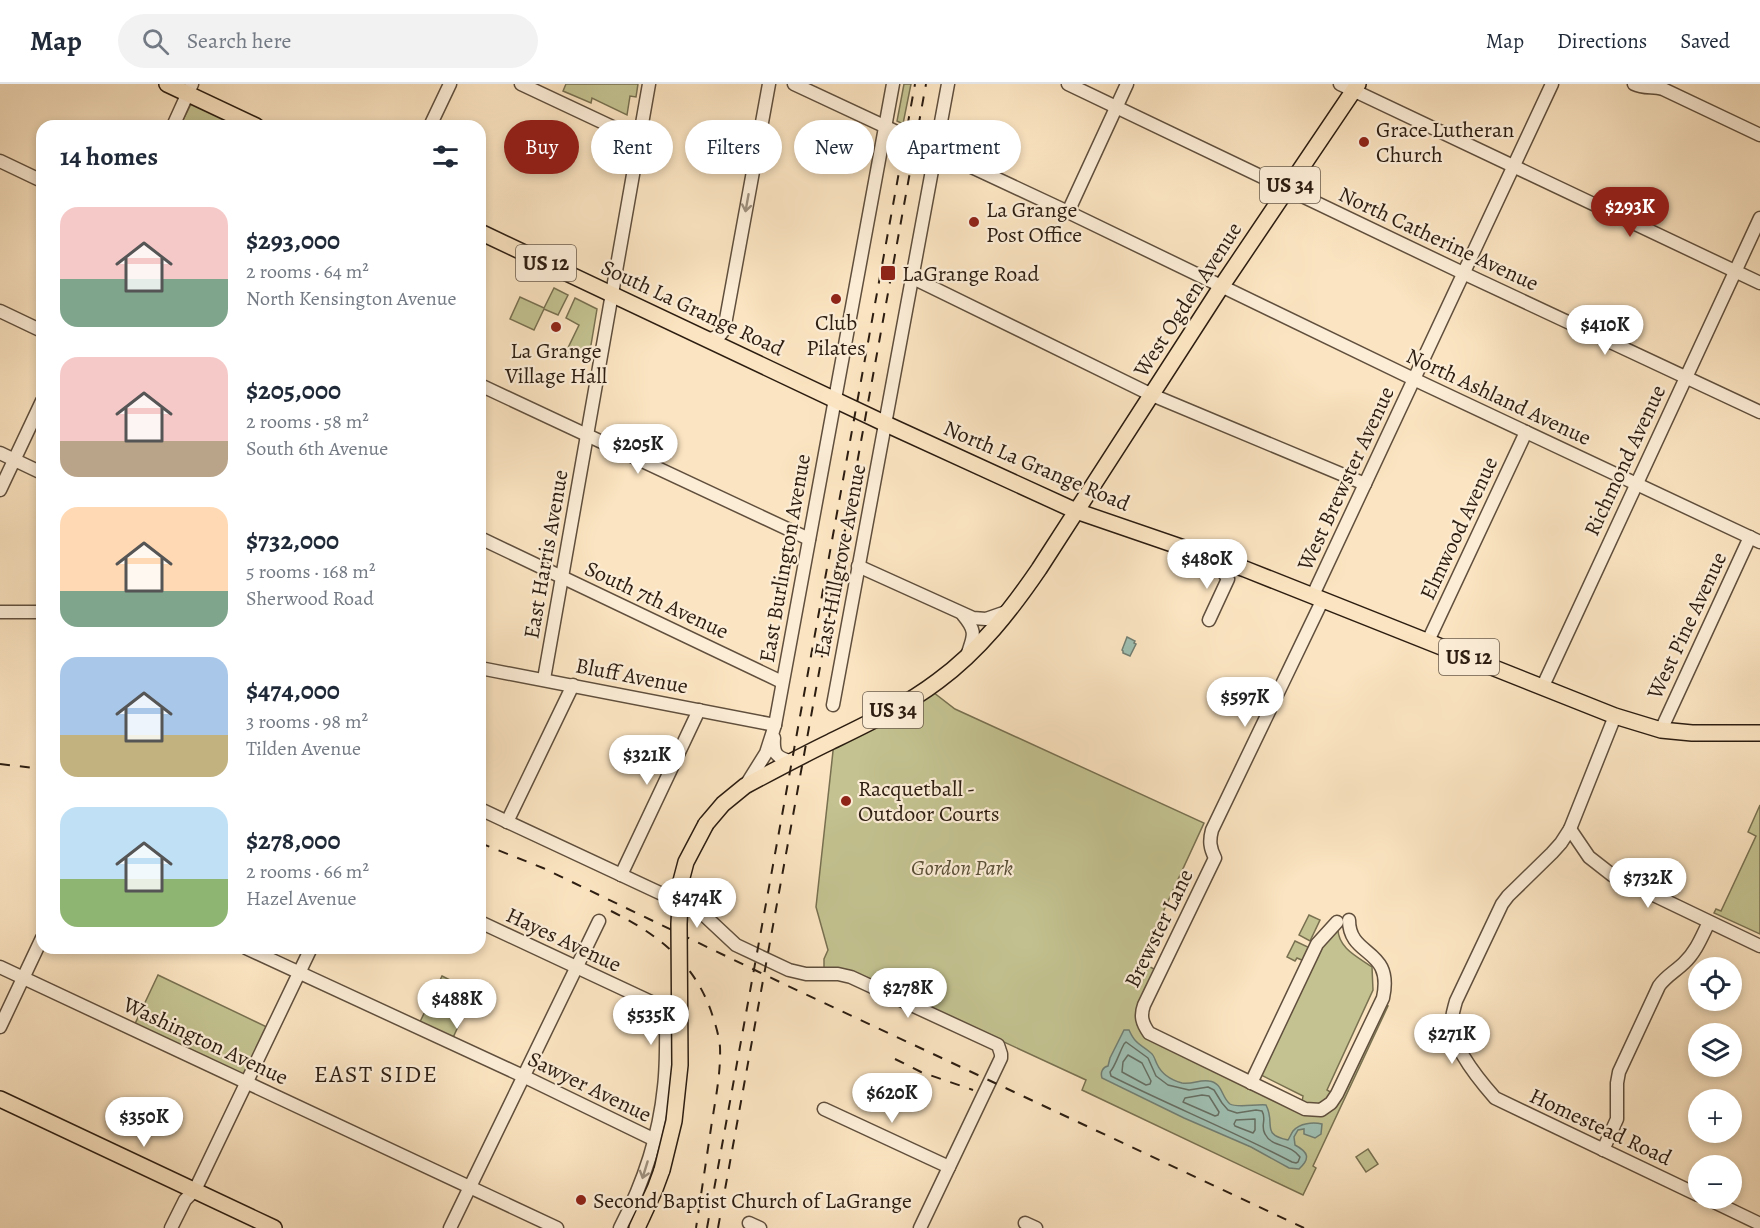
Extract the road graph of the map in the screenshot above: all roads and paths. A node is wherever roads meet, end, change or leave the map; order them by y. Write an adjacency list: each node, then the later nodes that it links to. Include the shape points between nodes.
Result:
1 (167, 84): 14 (main road)
2 (450, 84): 18 (street)
3 (520, 84): 19 (street)
4 (649, 84): 20 (street, East Harris Avenue)
5 (769, 84): 42 (street, one-way to 42, via 724,330)
6 (794, 84): 22 (street, North Ashland Avenue)
7 (893, 84): 22 (street, East Burlington Avenue)
8 (948, 84): 21 (street, East Hillgrove Avenue)
9 (1068, 84): 15 (street, North Catherine Avenue)
10 (1127, 84): 15 (street)
11 (1552, 84): 25 (street, West Brewster Avenue)
12 (1634, 84): 23 (street, via 1663,89)
13 (1351, 86): 25 (street); 30 (main road, West Ogden Avenue / US 34)
14 (190, 89): 16 (street); 17 (main road)
15 (1117, 107): 30 (street, North Catherine Avenue); 31 (street)
16 (175, 120)
17 (245, 120)
18 (433, 120)
19 (597, 120)
20 (642, 120)
21 (942, 120)
22 (885, 127): 47 (street, East Burlington Avenue)
23 (1760, 135)
24 (0, 161): 29 (street)
25 (1512, 166): 34 (street); 35 (street, West Brewster Avenue)
26 (632, 174): 39 (street, East Harris Avenue)
27 (932, 174): 36 (street, East Hillgrove Avenue)
28 (985, 174): 31 (street, North Ashland Avenue)
29 (36, 178)
30 (1288, 189): 35 (street, North Catherine Avenue); 38 (main road, West Ogden Avenue / US 34)
31 (1068, 213): 38 (street, North Ashland Avenue)
32 (1760, 218): 34 (street, Richmond Avenue)
33 (486, 235): 39 (main road, South La Grange Road / US 12)
34 (1735, 272): 37 (street); 43 (street, Richmond Avenue)
35 (1463, 273): 43 (street, North Catherine Avenue); 44 (street, West Brewster Avenue)
36 (912, 278): 46 (street); 50 (street, East Hillgrove Avenue)
37 (1760, 283)
38 (1221, 286): 44 (street, North Ashland Avenue); 46 (main road, West Ogden Avenue / US 34)
39 (612, 294): 42 (main road, South La Grange Road / US 12); 52 (street, East Harris Avenue)
40 (0, 311): 41 (street)
41 (36, 328)
42 (709, 340): 47 (main road, South La Grange Road / US 12)
43 (1686, 377): 48 (street, North Catherine Avenue); 56 (street, Richmond Avenue)
44 (1414, 380): 51 (street, North Ashland Avenue); 57 (street, West Brewster Avenue)
45 (486, 388): 52 (street)
46 (1152, 395): 57 (street); 59 (main road, West Ogden Avenue / US 34)
47 (834, 399): 50 (main road, South La Grange Road / US 12); 60 (street, East Burlington Avenue)
48 (1760, 412)
49 (36, 413): 54 (street)
50 (886, 424): 59 (main road, North La Grange Road / US 12); 64 (street, East Hillgrove Avenue)
51 (1526, 432): 56 (street, North Ashland Avenue); 72 (street, Elmwood Avenue)
52 (587, 434): 60 (street); 65 (street, East Harris Avenue)
53 (0, 453): 54 (street)
54 (14, 459): 55 (street); 58 (street)
55 (36, 470)
56 (1637, 483): 61 (street, North Ashland Avenue); 78 (street, Richmond Avenue)
57 (1365, 484): 66 (street, West Brewster Avenue)
58 (0, 490)
59 (1076, 511): 63 (main road, North La Grange Road / US 12); 69 (main road, US 34)
60 (809, 539): 76 (street, East Burlington Avenue)
61 (1755, 539): 83 (street, West Pine Avenue)
62 (486, 541): 65 (street, South 7th Avenue)
63 (1210, 556): 66 (main road, US 12); 71 (street, via 1228,579)
64 (858, 566): 70 (street); 79 (street, East Hillgrove Avenue)
65 (562, 577): 75 (street, East Harris Avenue); 76 (street, South 7th Avenue)
66 (1318, 597): 72 (main road, US 12); 105 (street, Brewster Lane, via 1212,830 1210,845 1215,858 1141,1015 1149,1033)
67 (0, 612): 68 (street)
68 (36, 612)
69 (1007, 612): 70 (street, via 984,619); 73 (main road, US 34)
70 (963, 614): 73 (street, via 974,632)
71 (1209, 620)
72 (1428, 641): 78 (main road, US 12)
73 (967, 656): 85 (main road, US 34, via 939,681 893,710)
74 (486, 669): 75 (street, Bluff Avenue)
75 (544, 679): 77 (street, Bluff Avenue)
76 (783, 682): 82 (street, East Burlington Avenue)
77 (573, 685): 80 (street, Bluff Avenue); 88 (street)
78 (1542, 688): 81 (main road, US 12)
79 (833, 705)
80 (699, 710): 82 (street, Bluff Avenue); 90 (street)
81 (1615, 716): 83 (main road, US 12); 89 (street, Homestead Road)
82 (775, 725): 85 (street, East Burlington Avenue, via 776,754); 86 (street, East Burlington Avenue, via 766,753)
83 (1664, 730): 84 (main road, US 12)
84 (1760, 733)
85 (791, 761): 86 (main road, US 34)
86 (745, 786): 121 (main road, US 34, bridge, via 706,824 681,881 679,1091 662,1170)
87 (486, 812): 88 (street)
88 (507, 822): 90 (street)
89 (1570, 829): 92 (street, via 1583,850 1604,870); 109 (street, Homestead Road, via 1502,904 1456,1001 1452,1027 1457,1045 1496,1098)
90 (621, 875): 110 (street, via 692,908 730,941 752,953 796,972 851,977 1000,1048 1001,1058)
91 (599, 921): 99 (street)
92 (1709, 922): 94 (street); 109 (street, via 1692,955 1659,986 1644,1018 1619,1072 1617,1119)
93 (486, 925): 99 (street, Hayes Avenue)
94 (1760, 946)
95 (36, 951): 101 (street)
96 (259, 954): 100 (street, Sawyer Avenue)
97 (308, 954): 100 (street)
98 (0, 967): 101 (street, Washington Avenue)
99 (577, 968): 103 (street); 108 (street, Hayes Avenue, via 666,1012 665,1070)
100 (299, 973): 103 (street, Sawyer Avenue); 104 (street)
101 (23, 978): 102 (street); 104 (street, Washington Avenue)
102 (0, 1027)
103 (523, 1076): 108 (street, Sawyer Avenue); 111 (street)
104 (246, 1083): 111 (street, Washington Avenue); 112 (street)
105 (1251, 1083): 105 (street, Brewster Lane, via 1313,1110 1321,1110 1337,1095 1386,987 1377,959 1353,940 1343,921 1317,944)
106 (0, 1099): 112 (main road)
107 (824, 1109): 110 (street)
108 (655, 1140): 120 (street, one-way to 120, via 642,1181)
109 (1603, 1150): 113 (street, Homestead Road)
110 (949, 1167): 122 (street)
111 (470, 1187): 118 (street); 119 (street, Washington Avenue)
112 (195, 1190): 116 (street, via 185,1200); 117 (main road)
113 (1688, 1190)
114 (1729, 1209): 115 (street)
115 (1760, 1224)
116 (171, 1228)
117 (274, 1228)
118 (450, 1228)
119 (557, 1228)
120 (620, 1228)
121 (637, 1228)
122 (920, 1228)

